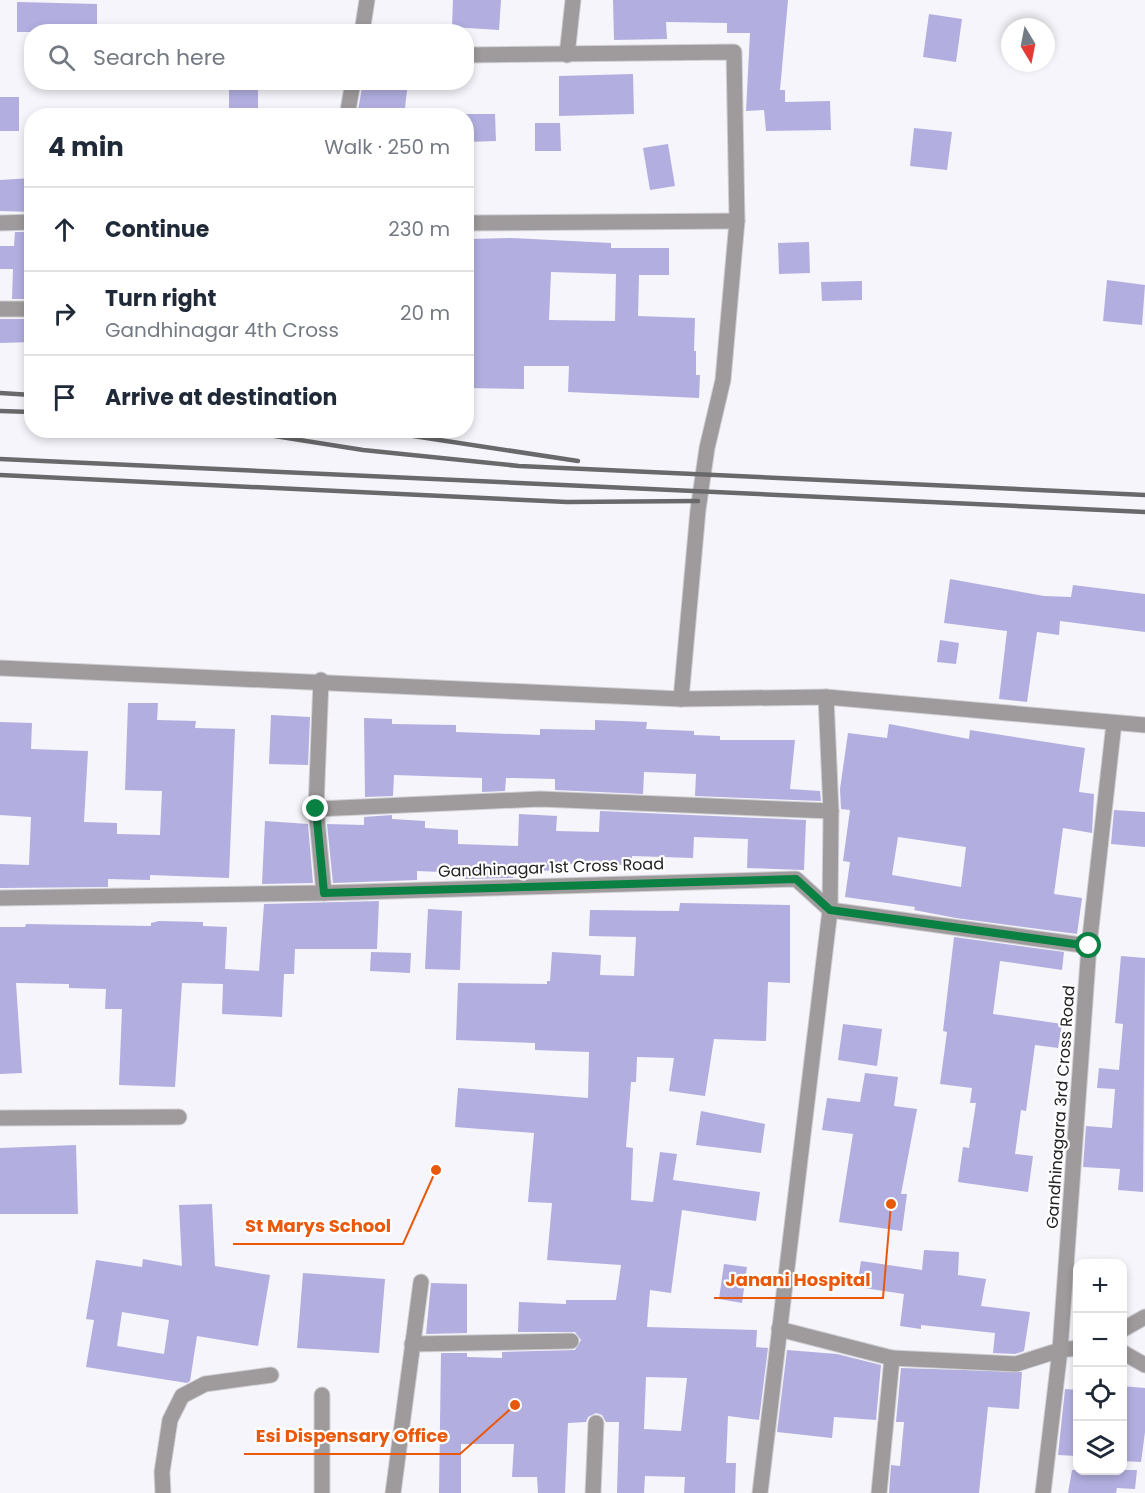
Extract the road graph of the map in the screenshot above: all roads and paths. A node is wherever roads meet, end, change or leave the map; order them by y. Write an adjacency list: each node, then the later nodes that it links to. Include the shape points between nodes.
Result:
1 (368, 0): 3 (street)
2 (573, 0): 5 (street)
3 (364, 24)
4 (474, 55): 5 (street)
5 (567, 55): 8 (street, via 734,52)
6 (352, 90): 7 (street)
7 (348, 108)
8 (737, 221): 11 (street); 17 (street, via 723,380 698,510)
9 (24, 222): 10 (street)
10 (0, 223)
11 (474, 223)
12 (0, 309): 13 (street)
13 (24, 309)
14 (0, 668): 15 (street)
15 (321, 681): 17 (street); 20 (street)
16 (826, 697): 17 (street); 18 (street); 21 (street)
17 (681, 699)
18 (1114, 723): 19 (street); 25 (street, Gandhinagara 3rd Cross Road)
19 (1145, 725)
20 (316, 809): 21 (street, via 540,799); 22 (street)
21 (831, 811): 24 (street)
22 (324, 893): 23 (street, Gandhinagar 1st Cross Road); 24 (street, Gandhinagar 1st Cross Road, via 796,879)
23 (0, 898)
24 (830, 910): 25 (street); 31 (street)
25 (1089, 946): 35 (street, Gandhinagara 3rd Cross Road)
26 (179, 1117): 27 (street)
27 (0, 1118)
28 (421, 1282): 33 (street)
29 (1145, 1317): 30 (street)
30 (1127, 1327)
31 (779, 1329): 37 (street); 46 (street)
32 (570, 1341): 33 (street)
33 (412, 1344): 44 (street)
34 (1073, 1348): 35 (street)
35 (1060, 1350): 37 (street, via 1016,1364); 48 (street, Gandhinagara 3rd Cross Road)
36 (1127, 1355): 38 (street)
37 (892, 1358): 47 (street)
38 (1145, 1365)
39 (271, 1375): 42 (street, via 206,1384 182,1396 170,1420)
40 (322, 1395): 43 (street)
41 (596, 1423): 45 (street)
42 (163, 1493)
43 (322, 1493)
44 (393, 1493)
45 (593, 1493)
46 (760, 1493)
47 (879, 1493)
48 (1043, 1493)

